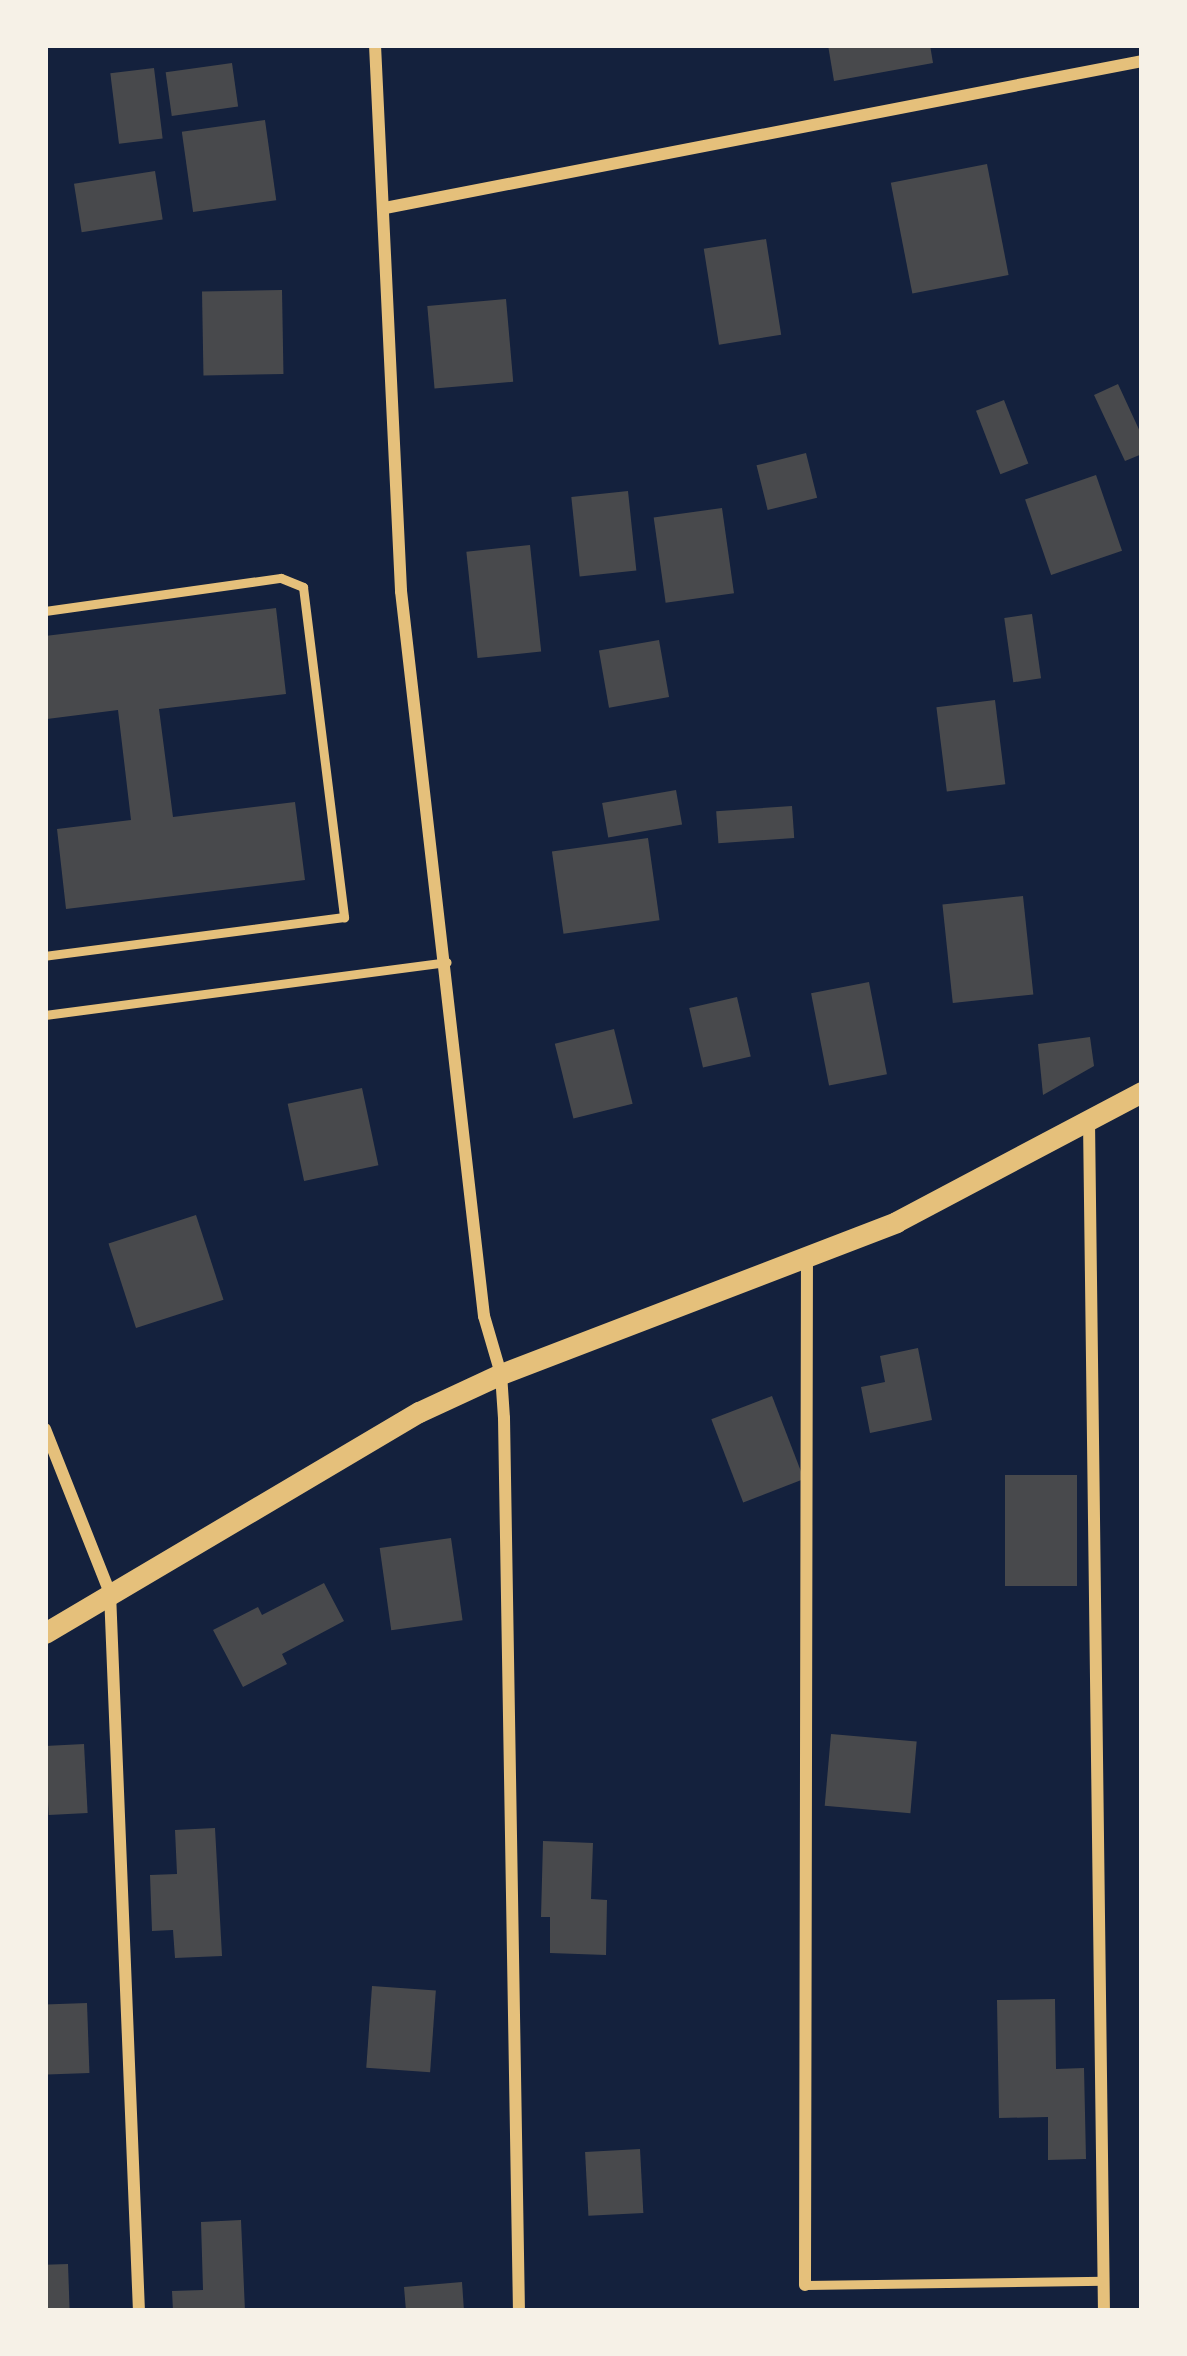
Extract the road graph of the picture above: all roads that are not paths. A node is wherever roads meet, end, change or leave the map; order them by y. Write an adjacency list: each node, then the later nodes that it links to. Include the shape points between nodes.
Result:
1 (376, 45): 3 (street)
2 (1142, 62): 3 (street)
3 (385, 208): 6 (street, via 401,591)
4 (45, 611): 5 (lane, via 281,578 303,587 344,917)
5 (45, 956)
6 (447, 962): 7 (lane); 11 (street, via 484,1316)
7 (45, 1015)
8 (1142, 1092): 9 (street)
9 (1089, 1120): 10 (street, via 896,1222); 15 (street)
10 (807, 1257): 11 (street); 16 (street)
11 (501, 1374): 13 (street, via 419,1412); 18 (street)
12 (45, 1429): 13 (street)
13 (110, 1593): 14 (street); 17 (street)
14 (45, 1633)
15 (1104, 2281): 16 (lane); 19 (street)
16 (805, 2285)
17 (139, 2311)
18 (518, 2311)
19 (1104, 2311)

